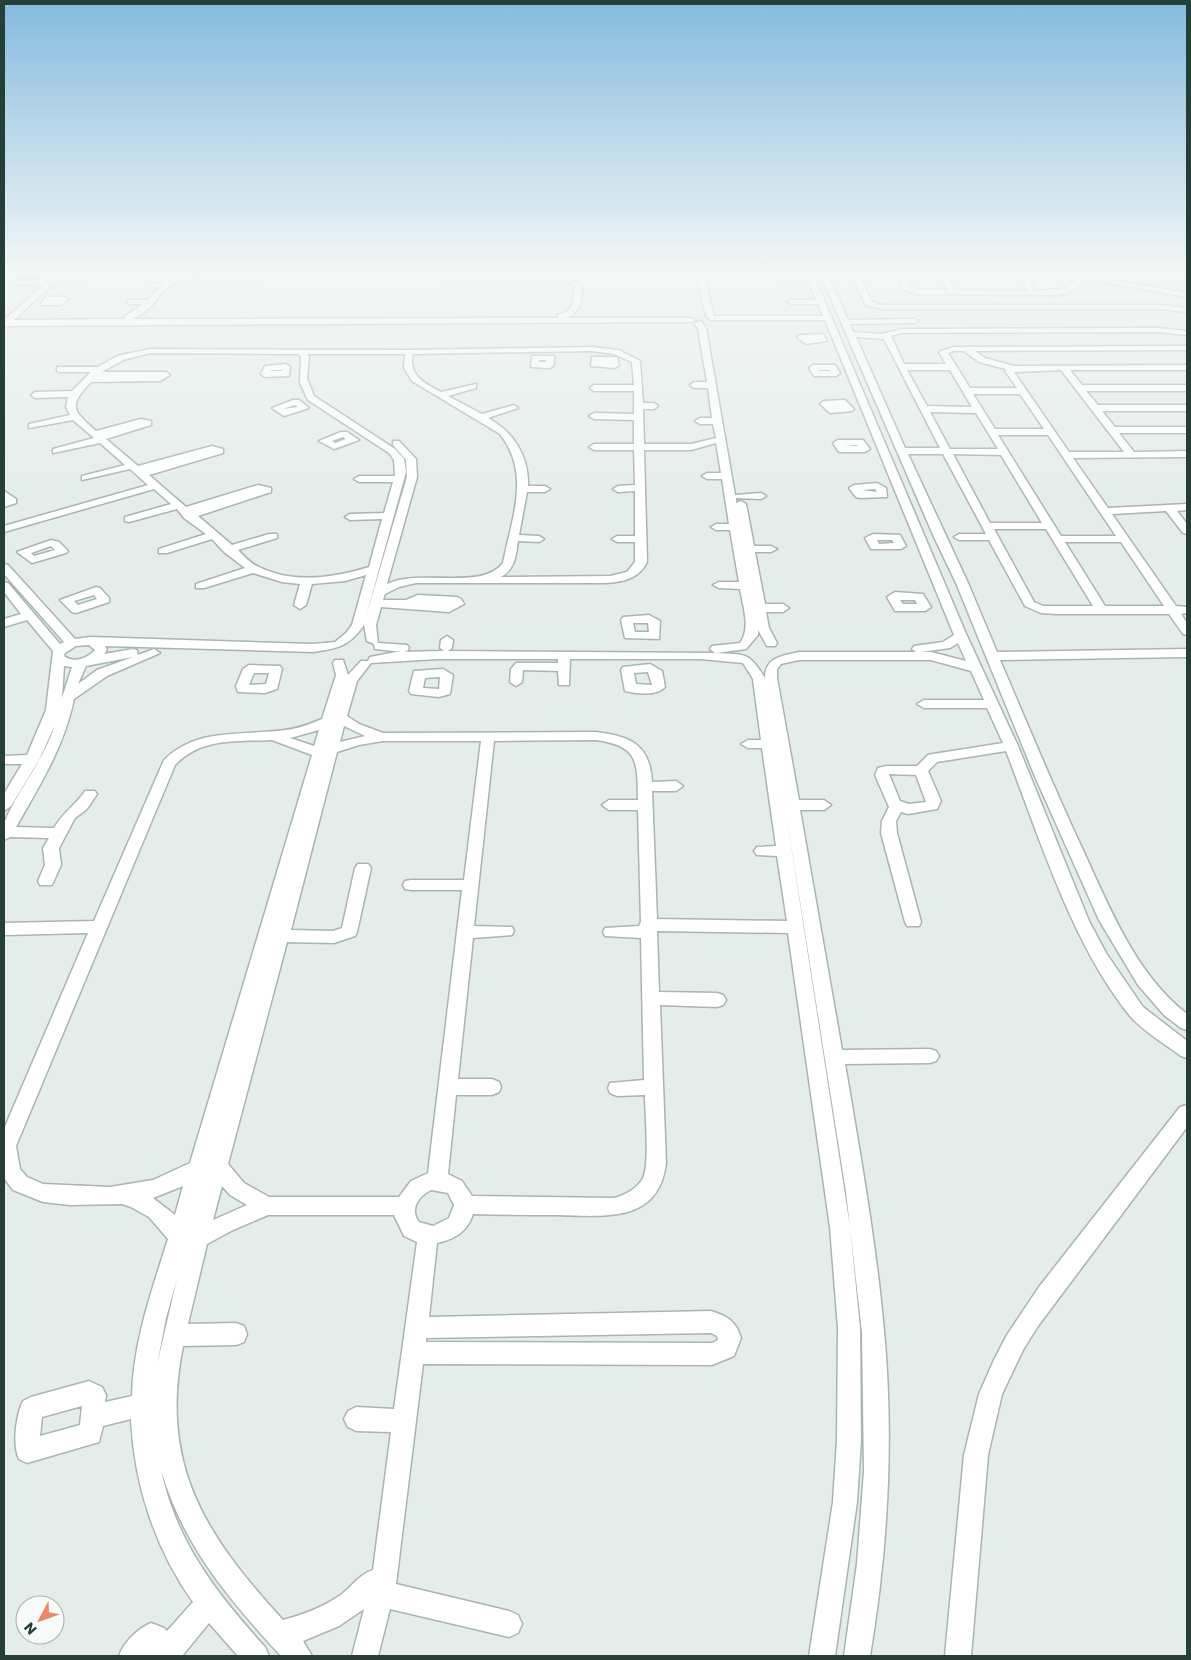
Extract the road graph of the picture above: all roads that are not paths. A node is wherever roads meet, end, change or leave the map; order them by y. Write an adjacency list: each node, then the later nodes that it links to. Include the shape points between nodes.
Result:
1 (705, 346): 31 (street)
2 (715, 346): 42 (street)
3 (839, 346): 26 (street)
4 (856, 346): 77 (street)
5 (891, 346): 19 (street)
6 (1095, 347): 7 (street); 8 (street); 18 (street)
7 (1141, 347): 9 (street)
8 (966, 348): 20 (street, via 943,351); 23 (street, via 982,360)
9 (1187, 348)
10 (300, 350): 11 (street); 28 (street, via 305,357); 29 (street, via 150,351 118,358)
11 (328, 350): 13 (street); 58 (street, via 316,359 313,383 324,399)
12 (454, 351): 13 (street); 15 (street); 16 (street, via 543,354 609,351 628,356)
13 (410, 352): 41 (street, via 407,365 410,375)
14 (616, 362): 16 (street)
15 (453, 363)
16 (638, 364): 17 (street); 34 (street)
17 (651, 366)
18 (1114, 366): 21 (street); 22 (street)
19 (901, 367): 20 (street); 52 (street)
20 (952, 367): 37 (street)
21 (1063, 367): 23 (street); 35 (street)
22 (1187, 367)
23 (1012, 368): 38 (street, via 1009,371)
24 (60, 369): 29 (street)
25 (836, 370): 26 (street)
26 (849, 370): 48 (street)
27 (287, 371): 28 (street)
28 (302, 371): 43 (street, via 306,391)
29 (92, 374): 29 (street, via 160,378 166,376); 39 (street)
30 (694, 385): 31 (street)
31 (711, 385): 42 (street)
32 (473, 386): 41 (street)
33 (594, 388): 34 (street)
34 (638, 388): 45 (street)
35 (1079, 388): 36 (street); 50 (street)
36 (1187, 388)
37 (966, 391): 38 (street); 53 (street)
38 (1022, 391): 67 (street)
39 (75, 394): 40 (street); 54 (street, via 70,407)
40 (35, 395)
41 (440, 395): 56 (street)
42 (718, 398): 60 (street); 99 (street)
43 (316, 402): 44 (street); 61 (street)
44 (302, 405)
45 (638, 406): 46 (street); 57 (street)
46 (654, 406)
47 (849, 406): 48 (street)
48 (864, 406): 73 (street)
49 (514, 408): 56 (street)
50 (1094, 408): 51 (street); 63 (street)
51 (1187, 408)
52 (924, 409): 53 (street); 78 (street)
53 (978, 410): 66 (street)
54 (75, 416): 62 (street); 69 (street)
55 (594, 416): 57 (street)
56 (480, 417): 93 (street, via 503,432 514,446 522,470)
57 (638, 417): 71 (street)
58 (360, 420): 61 (street); 136 (street, via 399,445 408,454 412,466 411,482)
59 (700, 421): 60 (street)
60 (718, 421): 70 (street)
61 (349, 423): 65 (street)
62 (32, 426)
63 (1112, 430): 64 (street); 80 (street)
64 (1187, 430)
65 (364, 432): 68 (street); 89 (street, via 396,455 401,467)
66 (992, 432): 67 (street); 79 (street)
67 (1050, 432): 83 (street)
68 (350, 436)
69 (97, 437): 76 (street); 85 (street)
70 (721, 439): 75 (street); 82 (street)
71 (638, 445): 74 (street); 75 (street); 92 (street)
72 (864, 446): 73 (street)
73 (882, 446): 96 (street)
74 (594, 447)
75 (691, 447): 82 (street)
76 (56, 451)
77 (902, 451): 78 (street); 179 (street)
78 (947, 452): 79 (street); 111 (street)
79 (1004, 452): 112 (street)
80 (1131, 454): 81 (street); 83 (street)
81 (1187, 454)
82 (724, 456): 87 (street)
83 (1065, 456): 106 (street)
84 (194, 457): 85 (street)
85 (135, 470): 88 (street); 91 (street)
86 (706, 476): 87 (street)
87 (726, 476): 107 (street)
88 (86, 478)
89 (399, 478): 90 (street); 108 (street)
90 (358, 479)
91 (154, 486): 105 (street); 115 (street)
92 (639, 488): 95 (street); 124 (street)
93 (522, 489): 94 (street); 121 (street)
94 (544, 489)
95 (618, 489)
96 (901, 490): 97 (street); 128 (street)
97 (882, 491)
98 (4, 494): 102 (street, via 12,501)
99 (739, 496): 100 (street); 107 (street)
100 (761, 496)
101 (238, 497): 105 (street)
102 (4, 504)
103 (1187, 507): 104 (street)
104 (1169, 508): 106 (street); 116 (street)
105 (183, 511): 110 (street); 117 (street)
106 (1104, 511): 126 (street)
107 (737, 512): 114 (street); 129 (street)
108 (390, 516): 109 (street); 139 (street)
109 (350, 517)
110 (129, 520)
111 (986, 526): 112 (street); 120 (street)
112 (1049, 526): 125 (street)
113 (716, 527): 114 (street)
114 (735, 527): 148 (street)
115 (4, 529)
116 (1187, 532)
117 (212, 536): 131 (street); 132 (street)
118 (273, 536): 131 (street)
119 (960, 537): 120 (street)
120 (992, 537): 157 (street, via 1029,604 1041,609)
121 (515, 538): 122 (street); 133 (street)
122 (540, 539)
123 (617, 539): 124 (street)
124 (640, 539): 144 (street, via 640,565 628,575 611,579)
125 (1057, 539): 126 (street); 157 (street)
126 (1124, 540): 158 (street)
127 (900, 542): 128 (street)
128 (923, 542): 151 (street)
129 (750, 549): 130 (street); 155 (street)
130 (771, 549)
131 (228, 550): 138 (street)
132 (163, 551)
133 (512, 553): 143 (street, via 507,568); 144 (street, via 519,570)
134 (26, 556): 135 (street)
135 (4, 563)
136 (386, 566): 142 (street); 149 (street)
137 (4, 567): 161 (street)
138 (252, 569): 140 (street, via 272,576); 146 (street)
139 (374, 569): 141 (street); 149 (street)
140 (307, 580): 141 (street); 154 (street)
141 (335, 580): 149 (street)
142 (416, 580): 143 (street); 149 (street, via 396,584)
143 (486, 580): 144 (street)
144 (530, 580)
145 (4, 585): 160 (street)
146 (200, 586)
147 (718, 586): 148 (street)
148 (745, 586): 165 (street)
149 (374, 595): 152 (street); 164 (street); 164 (street)
150 (923, 602): 151 (street)
151 (948, 602): 167 (street)
152 (409, 604)
153 (69, 605): 161 (street)
154 (300, 606)
155 (760, 608): 156 (street); 165 (street)
156 (783, 608)
157 (1101, 610): 158 (street)
158 (1172, 610): 159 (street); 166 (street)
159 (1187, 610)
160 (27, 613): 162 (street); 163 (street); 178 (street)
161 (45, 613): 169 (street)
162 (4, 617)
163 (4, 624)
164 (364, 625): 170 (street); 183 (street, via 350,636)
165 (758, 628): 174 (street); 175 (street)
166 (1187, 631)
167 (961, 636): 175 (street, via 946,645 926,649); 185 (street)
168 (93, 642): 169 (street); 180 (street, via 101,650); 183 (street, via 313,648)
169 (72, 643): 178 (street)
170 (376, 644): 171 (street); 182 (street, via 379,654); 183 (street, via 358,639)
171 (443, 648): 173 (street); 181 (street); 182 (street); 186 (street)
172 (154, 653): 177 (street); 180 (street, via 122,653); 189 (street, via 107,670)
173 (640, 653): 174 (street); 181 (street)
174 (745, 653): 175 (street, via 759,641); 175 (street, via 763,665); 197 (street, via 758,679)
175 (776, 653): 185 (street, via 799,656 931,656 959,662); 209 (street, via 771,678)
176 (1187, 653): 179 (street)
177 (268, 655): 183 (street, via 310,655); 184 (street)
178 (59, 656): 180 (street, via 66,663); 202 (street, via 53,712)
179 (993, 656): 232 (street, via 1043,779 1107,920 1144,980 1170,1010)
180 (86, 661): 189 (street, via 73,678)
181 (564, 661): 187 (street, via 520,666); 188 (street)
182 (369, 662): 183 (street)
183 (341, 667): 192 (street)
184 (264, 668)
185 (976, 670): 191 (street)
186 (434, 673)
187 (516, 682)
188 (564, 682)
189 (70, 696): 202 (street, via 57,739)
190 (924, 704): 191 (street)
191 (990, 704): 198 (street)
192 (334, 719): 193 (street, via 300,732); 195 (street); 199 (street)
193 (269, 736): 199 (street); 222 (street, via 206,740 189,746 173,758)
194 (488, 736): 195 (street); 205 (street, via 596,736 613,739 627,745 642,759); 220 (street)
195 (383, 737): 199 (street)
196 (748, 744): 197 (street)
197 (768, 744): 215 (street)
198 (1011, 746): 203 (street, via 934,758); 233 (street, via 1098,956 1137,1012)
199 (325, 751): 229 (street); 243 (street)
200 (4, 760): 202 (street)
201 (4, 769): 202 (street)
202 (28, 771): 211 (street); 214 (street)
203 (920, 771): 212 (street, via 934,804 926,808); 212 (street, via 883,771 892,801)
204 (676, 786): 205 (street)
205 (645, 787): 208 (street)
206 (90, 794): 213 (street, via 82,806 69,815)
207 (610, 805): 208 (street)
208 (646, 805): 225 (street)
209 (792, 805): 210 (street); 235 (street)
210 (824, 805)
211 (4, 806)
212 (897, 806): 221 (street, via 889,821 888,833)
213 (59, 833): 214 (street); 218 (street, via 51,848 53,865)
214 (5, 834)
215 (783, 851): 216 (street); 223 (street)
216 (762, 852)
217 (363, 868): 229 (street, via 349,932 334,937)
218 (46, 881)
219 (410, 885): 220 (street)
220 (471, 885): 226 (street)
221 (913, 922)
222 (98, 927): 224 (street); 247 (street, via 8,1138 6,1155 15,1179 38,1193)
223 (794, 927): 225 (street); 240 (street)
224 (4, 929)
225 (648, 929): 228 (street); 230 (street)
226 (466, 932): 227 (street); 236 (street)
227 (506, 932)
228 (611, 932)
229 (281, 936): 243 (street)
230 (650, 998): 231 (street); 238 (street)
231 (717, 1000)
232 (1187, 1023)
233 (1187, 1051)
234 (930, 1056): 235 (street)
235 (834, 1057): 241 (street)
236 (448, 1087): 237 (street); 246 (street)
237 (492, 1087)
238 (654, 1087): 239 (street); 248 (street, via 656,1172 648,1188 634,1201 614,1207)
239 (617, 1088)
240 (819, 1092): 241 (street); 270 (street, via 846,1276 851,1382 845,1502)
241 (840, 1093): 271 (street, via 869,1288 876,1406 874,1515)
242 (1187, 1113): 272 (street, via 1033,1311 994,1384 980,1426 976,1455)
243 (222, 1120): 244 (street); 245 (street)
244 (217, 1165): 249 (street, via 237,1189); 252 (street)
245 (198, 1170): 247 (street, via 153,1189); 252 (street)
246 (437, 1181): 248 (street, via 457,1188); 250 (street, via 415,1188)
247 (122, 1196): 252 (street, via 157,1210)
248 (465, 1205): 251 (street, via 456,1225 443,1233)
249 (267, 1206): 250 (street); 252 (street)
250 (404, 1206): 251 (street, via 408,1225)
251 (428, 1235): 253 (street)
252 (188, 1239): 255 (street); 257 (street, via 150,1337)
253 (416, 1328): 256 (street); 256 (street, via 712,1322 728,1330 731,1339 723,1352 712,1354)
254 (236, 1334): 255 (street)
255 (174, 1335): 264 (street, via 165,1382 164,1419 172,1468 180,1491 200,1537 214,1559)
256 (413, 1353): 260 (street)
257 (142, 1405): 258 (street); 262 (street, via 145,1455 158,1509 181,1560)
258 (93, 1417)
259 (356, 1419): 260 (street)
260 (404, 1421): 261 (street, via 385,1563)
261 (374, 1592): 263 (street); 264 (street, via 338,1613 298,1630); 269 (street)
262 (210, 1603): 265 (street); 267 (street)
263 (509, 1624)
264 (279, 1634): 268 (street)
265 (168, 1654): 266 (street, via 151,1636)
266 (132, 1656)
267 (256, 1656)
268 (300, 1656)
269 (365, 1656)
270 (822, 1656)
271 (857, 1656)
272 (958, 1656)

